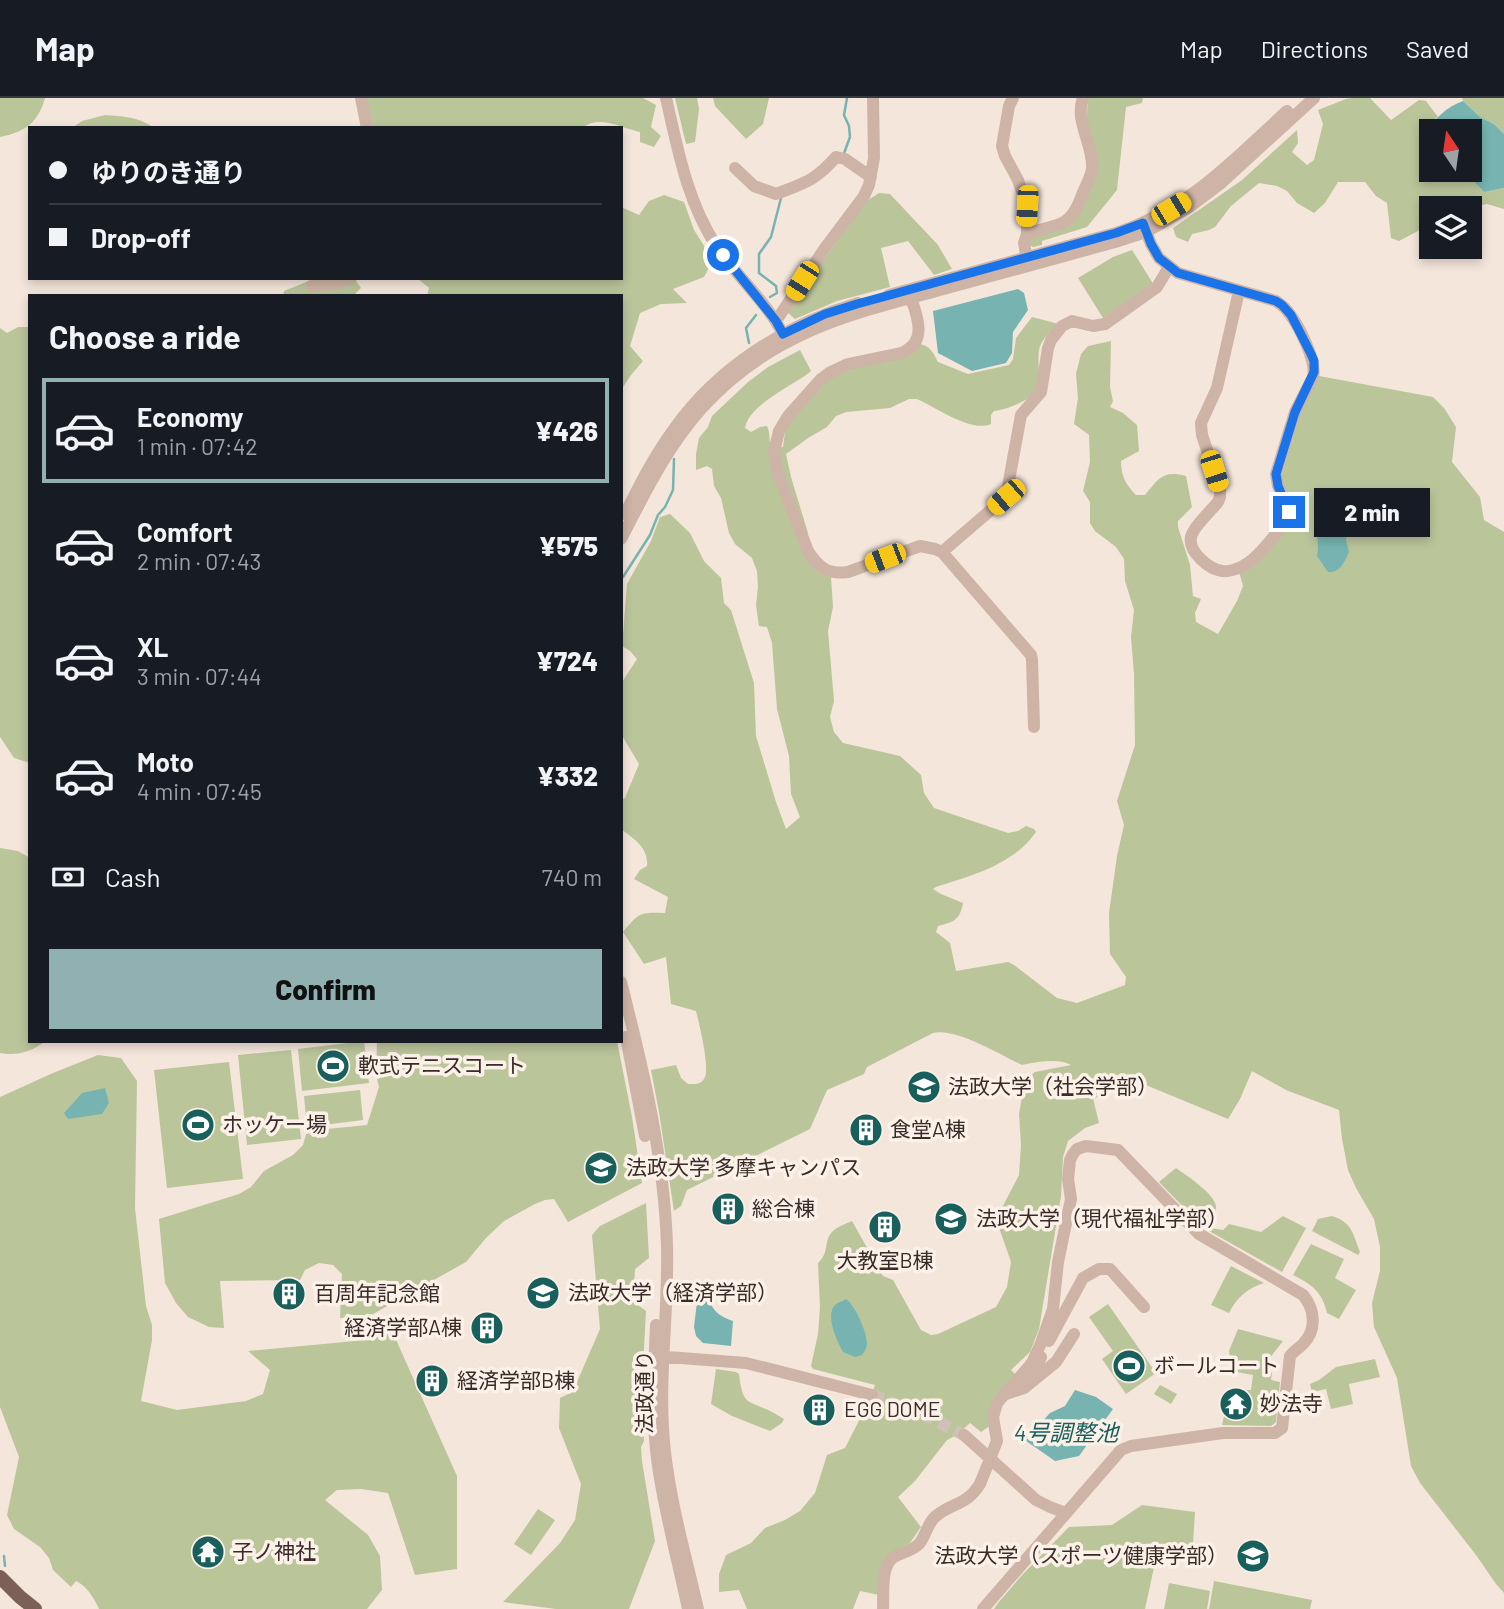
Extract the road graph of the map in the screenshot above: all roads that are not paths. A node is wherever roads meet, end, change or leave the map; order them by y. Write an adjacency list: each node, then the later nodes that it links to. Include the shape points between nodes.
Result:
1 (361, 98): 8 (street)
2 (666, 98): 19 (street, via 700,218 729,264)
3 (873, 98): 10 (street)
4 (1013, 98): 12 (street, via 1002,146 1027,206)
5 (1083, 98): 12 (street, via 1080,113 1092,171 1077,207 1063,223)
6 (1301, 98): 11 (street, via 1199,190)
7 (1314, 98): 11 (street, via 1206,195 1176,216)
8 (368, 126)
9 (735, 168): 10 (street, via 754,186 776,194 821,174 840,158)
10 (871, 177): 19 (street, via 864,196)
11 (1144, 228): 13 (street, via 1115,242); 14 (street, via 1159,258)
12 (1027, 234): 13 (street)
13 (1027, 262): 18 (street)
14 (1169, 267): 17 (street); 23 (street, via 1157,287 1105,324 1068,322 1056,333 1047,352 1040,396 1024,410 1019,422 1006,497)
15 (345, 280): 16 (street)
16 (311, 286)
17 (1239, 291): 17 (street, via 1276,301 1287,309 1311,354 1314,372 1295,412 1276,474 1289,518 1251,561 1220,571 1195,552 1191,536 1220,497 1201,423 1217,388)
18 (910, 294): 20 (street, via 825,314); 23 (street, via 919,328 914,344 901,353 838,368 821,379 782,424 776,442 776,471 808,551 822,568 848,572 920,546)
19 (776, 321): 20 (street)
20 (785, 338): 21 (street, via 754,352 726,373 686,414 655,457); 22 (street, via 692,419 661,463)
21 (623, 516)
22 (623, 534)
23 (943, 552): 24 (street, via 1031,656)
24 (1034, 727)
25 (623, 990): 27 (street, via 642,1070)
26 (623, 1026): 27 (street)
27 (656, 1173): 31 (street, 法政通り)
28 (1144, 1307): 29 (street, via 1110,1269 1099,1269 1083,1278)
29 (1049, 1331): 32 (street); 34 (street, via 1031,1363); 37 (street, via 1071,1199 1070,1160 1074,1151 1086,1146 1121,1152 1199,1234 1299,1291 1312,1315 1311,1332 1289,1360 1282,1428 1275,1433 1223,1433 1130,1446 1121,1450)
30 (1074, 1334): 32 (street, via 1056,1362)
31 (659, 1356): 33 (street, via 746,1363); 40 (street, 法政通り, via 653,1410 658,1466); 41 (street, 法政通り, via 665,1453)
32 (1030, 1383): 34 (street)
33 (872, 1395)
34 (1003, 1395): 36 (street, via 994,1411 998,1441)
35 (964, 1435): 36 (street)
36 (990, 1459): 37 (street, via 1036,1500); 42 (street, via 976,1490 937,1515 917,1546 889,1563)
37 (1066, 1513): 43 (street)
38 (0, 1577): 39 (main road)
39 (30, 1608)
40 (688, 1609)
41 (698, 1609)
42 (883, 1609)
43 (983, 1609)

